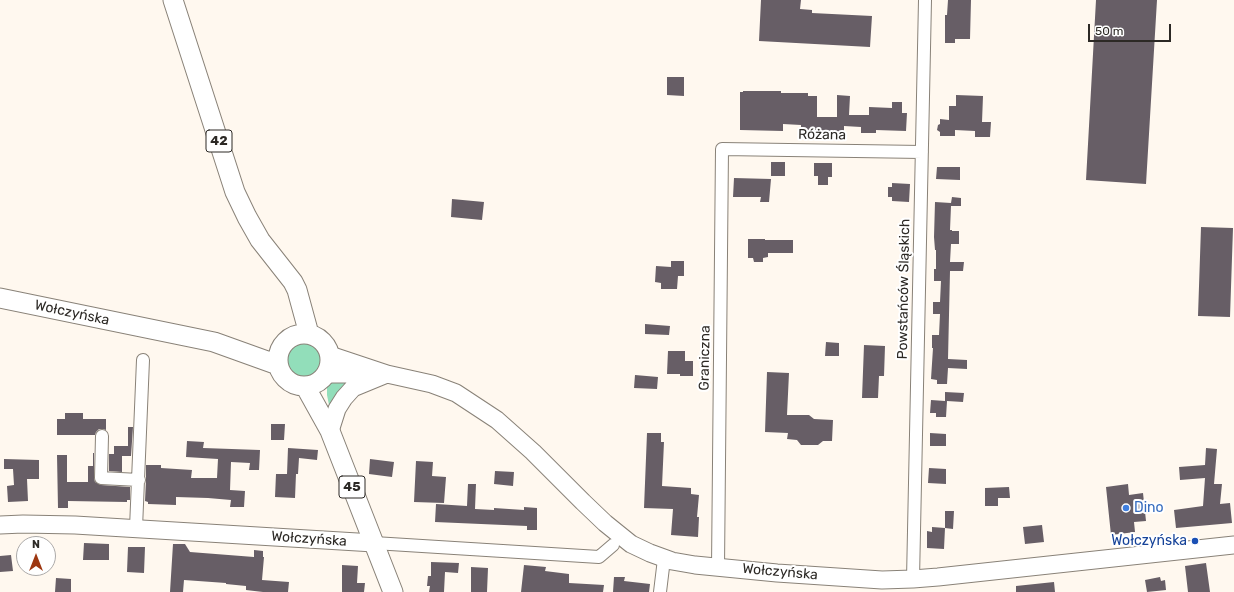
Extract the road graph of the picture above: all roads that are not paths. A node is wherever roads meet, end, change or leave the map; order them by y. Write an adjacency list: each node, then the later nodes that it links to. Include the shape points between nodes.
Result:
1 (173, 0): 6 (main road, 42, via 236,192 260,240 298,290)
2 (925, 0): 4 (street, Powstańców Śląskich)
3 (722, 149): 4 (street, Różana); 20 (street, Graniczna)
4 (922, 152): 21 (street, Powstańców Śląskich)
5 (0, 298): 6 (main road, Wołczyńska, via 214,342)
6 (290, 346): 7 (main road, via 316,337); 10 (main road, 42, via 280,372 284,378 297,386)
7 (330, 355): 9 (street, Wołczyńska); 10 (main road, via 330,365)
8 (143, 360): 13 (street)
9 (387, 374): 10 (street, Wołczyńska); 11 (street, via 353,388 337,409); 19 (street, Wołczyńska, via 432,384 456,393 478,406 515,435 583,502 631,544)
10 (317, 380): 11 (main road, 45)
11 (330, 431): 16 (main road, 45)
12 (102, 436): 13 (street, via 101,478)
13 (139, 480): 15 (street)
14 (0, 525): 15 (street, Wołczyńska, via 68,524)
15 (136, 528): 16 (street, Wołczyńska)
16 (374, 543): 17 (street, Wołczyńska, via 599,557); 22 (main road, 45)
17 (613, 545)
18 (1234, 545): 21 (street, Wołczyńska)
19 (664, 559): 20 (street, Wołczyńska); 23 (street)
20 (718, 567): 21 (street, Wołczyńska, via 874,579)
21 (913, 579)
22 (393, 592)
23 (660, 592)

